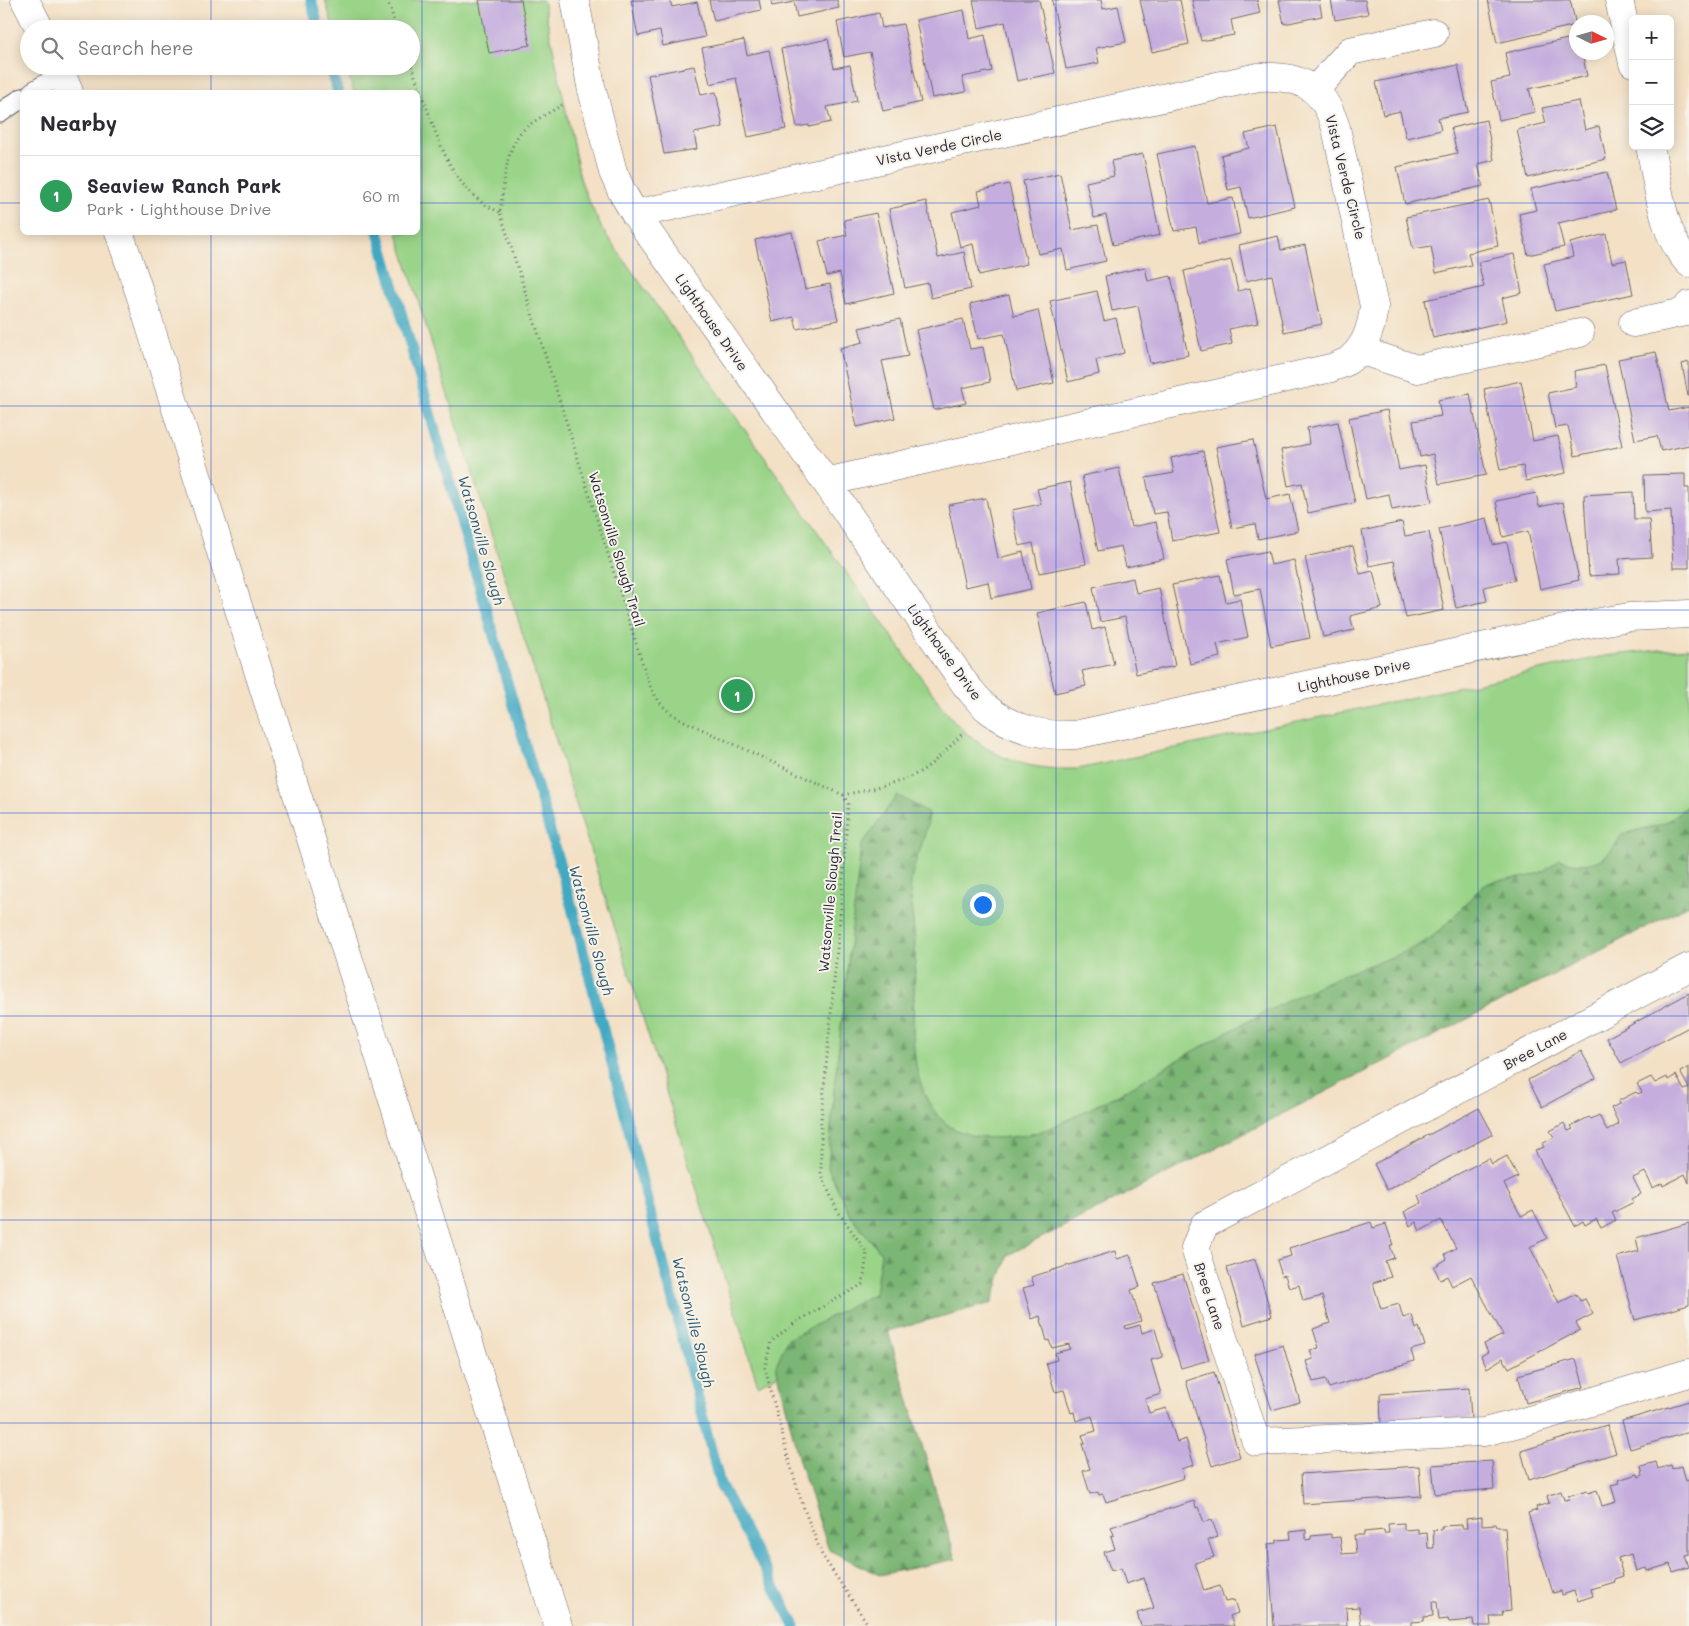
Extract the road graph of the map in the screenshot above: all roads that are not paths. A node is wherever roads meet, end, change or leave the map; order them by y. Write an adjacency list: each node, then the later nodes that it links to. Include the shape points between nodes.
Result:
1 (25, 0): 4 (street)
2 (575, 0): 13 (street, Lighthouse Drive, via 591,86 613,172)
3 (1620, 0): 6 (street)
4 (35, 20)
5 (1434, 32): 9 (street, via 1350,51)
6 (1632, 60)
7 (63, 78): 8 (lane)
8 (36, 90)
9 (1314, 90): 13 (street, Vista Verde Circle, via 1292,79 1258,77); 19 (street, Vista Verde Circle, via 1331,110 1372,288 1373,322)
10 (20, 99): 11 (lane)
11 (0, 113)
12 (1651, 150): 15 (street, via 1666,221 1673,241)
13 (635, 214): 20 (street, Lighthouse Drive)
14 (120, 235): 24 (street)
15 (1689, 264)
16 (1689, 305): 17 (street, via 1685,312)
17 (1632, 322)
18 (1580, 333): 19 (street, via 1417,369)
19 (1359, 350): 20 (street, Vista Verde Circle, via 1347,362 1331,368)
20 (826, 482): 21 (street, Lighthouse Drive, via 965,684 988,709 1016,727 1034,733 1075,735 1583,624 1629,616)
21 (1689, 614)
22 (1689, 967): 23 (street, Bree Lane, via 1204,1225 1195,1248 1256,1442 1484,1432)
23 (1689, 1373)
24 (558, 1626)

